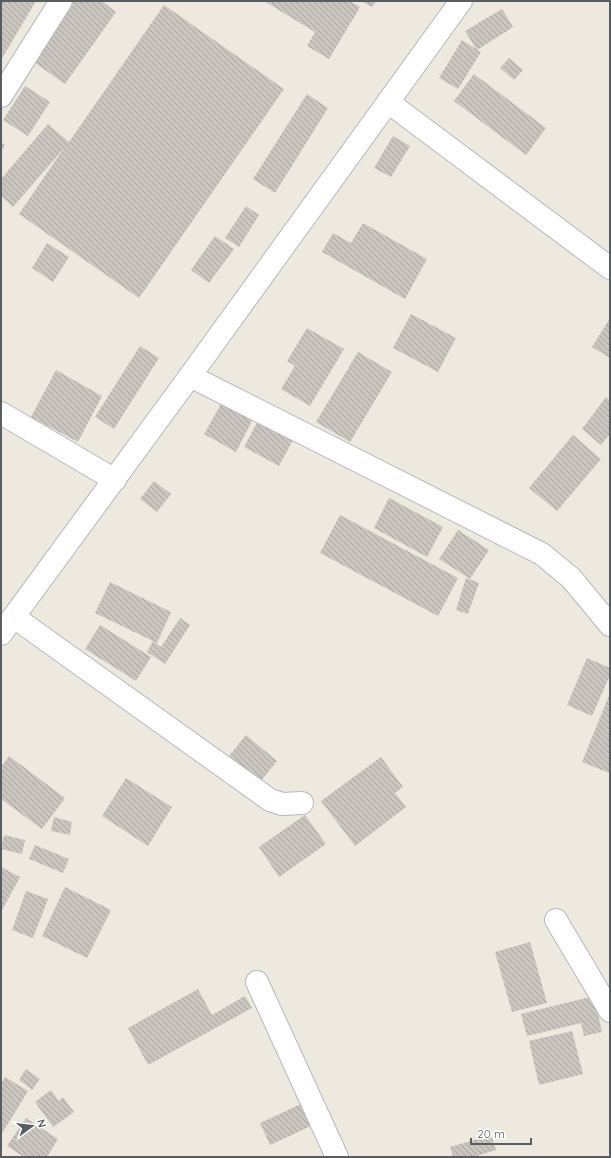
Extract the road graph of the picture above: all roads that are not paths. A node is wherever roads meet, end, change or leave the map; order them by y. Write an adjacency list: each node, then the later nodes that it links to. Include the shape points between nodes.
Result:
1 (61, 1): 3 (street)
2 (461, 1): 4 (street)
3 (1, 96)
4 (388, 102): 5 (street); 6 (street)
5 (610, 268)
6 (190, 376): 8 (street); 9 (street, via 542,554 570,578)
7 (1, 413): 8 (street)
8 (115, 480): 10 (street)
9 (610, 625)
10 (7, 626): 11 (street, via 270,800 282,804)
11 (302, 803)
12 (556, 920): 14 (street)
13 (257, 982): 15 (street)
14 (610, 1010)
15 (337, 1157)

